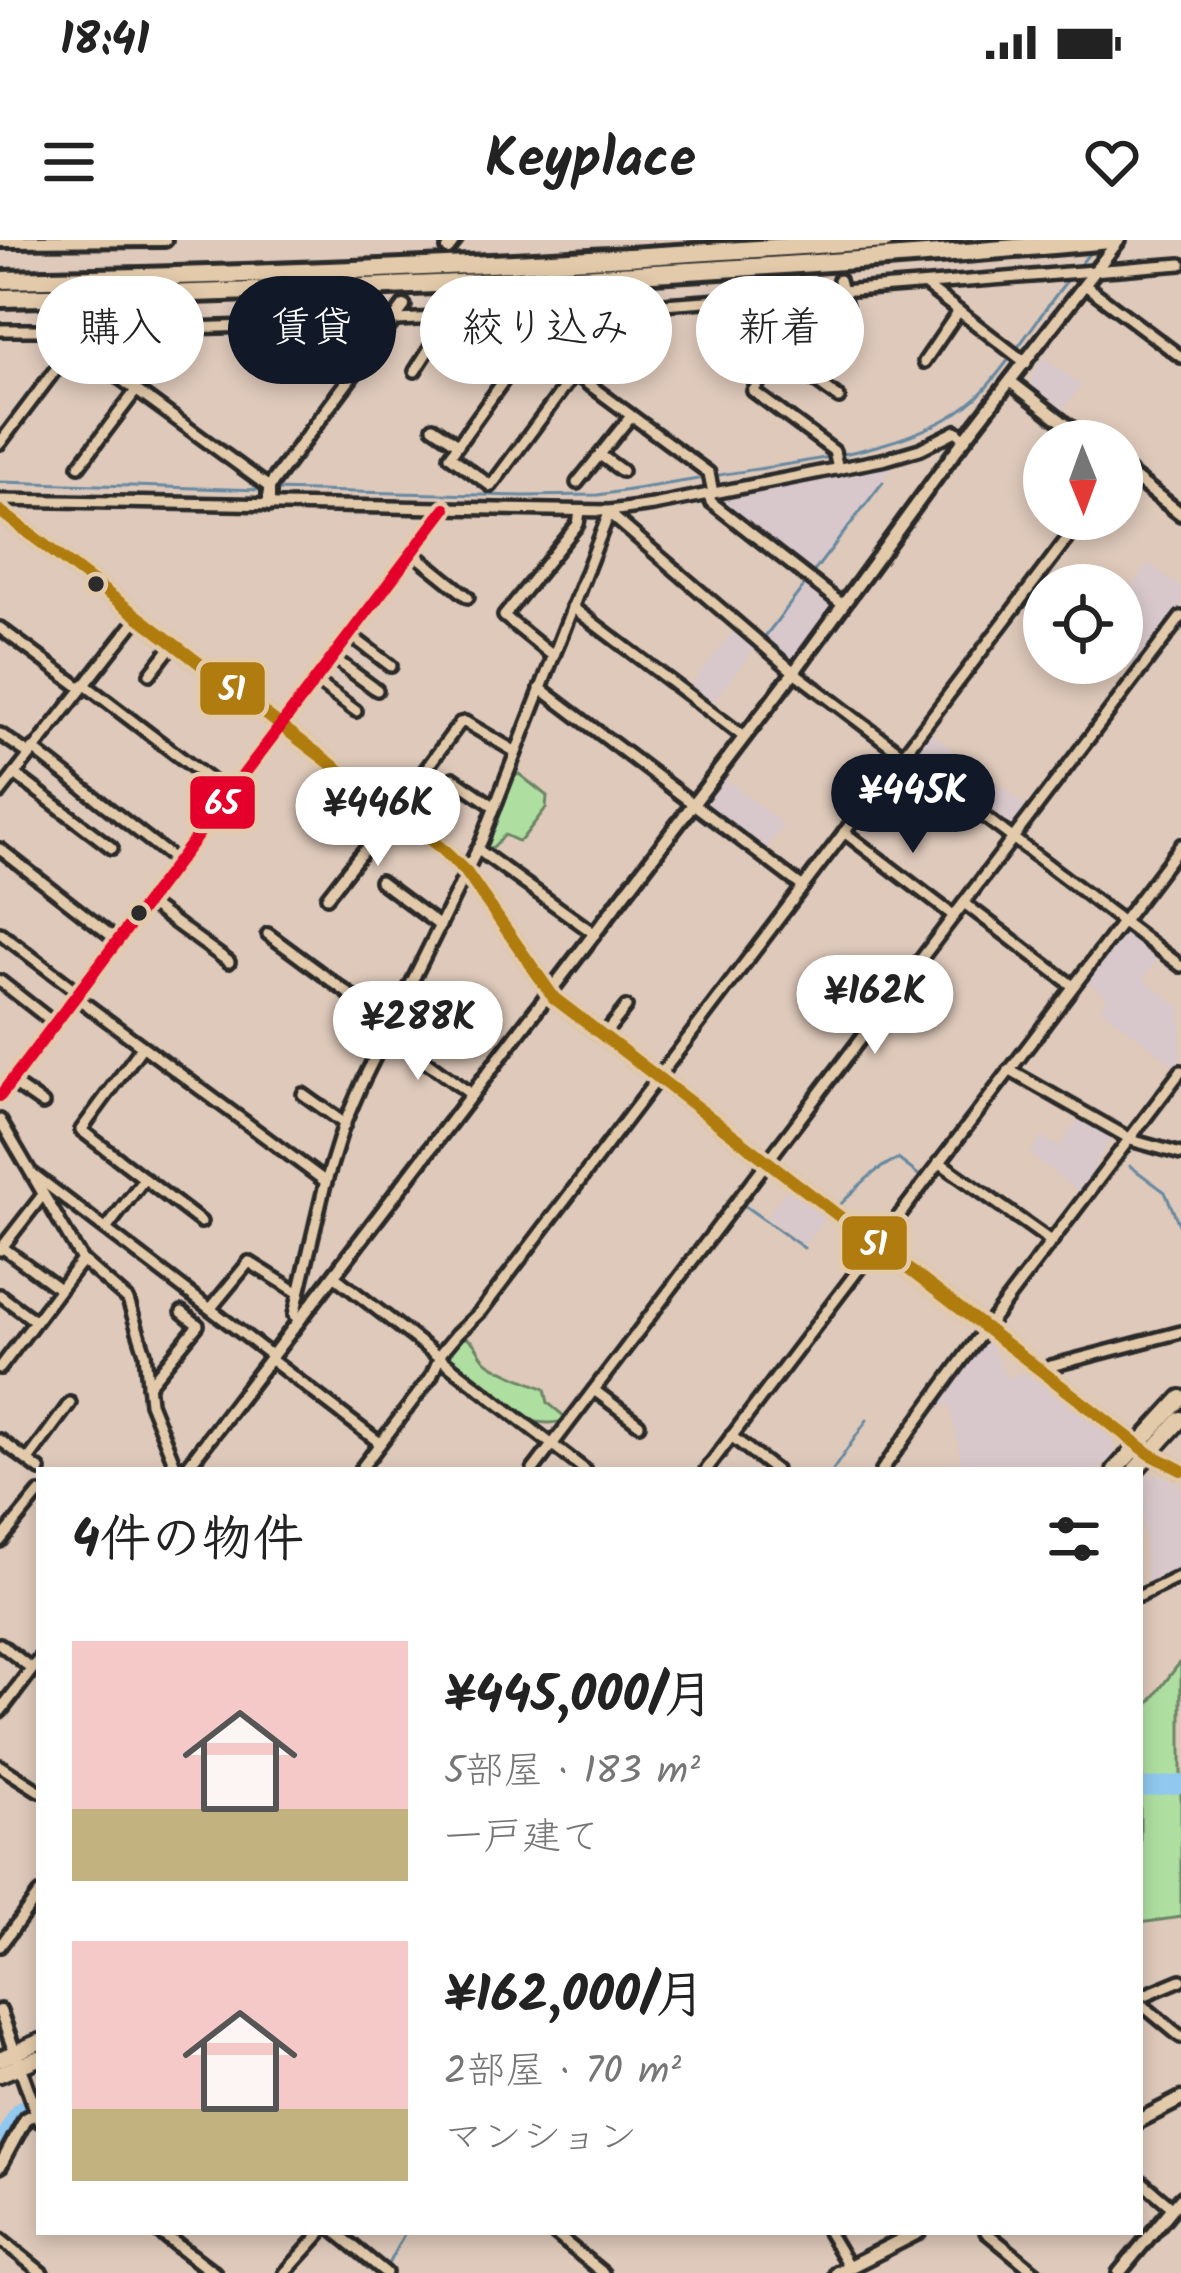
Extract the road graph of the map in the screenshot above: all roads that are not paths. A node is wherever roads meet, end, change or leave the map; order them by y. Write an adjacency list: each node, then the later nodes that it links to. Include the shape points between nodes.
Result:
1 (148, 240): 2 (street); 6 (street)
2 (165, 240)
3 (886, 240): 10 (highway, via 477,266)
4 (1110, 240): 7 (highway)
5 (1120, 240): 9 (street)
6 (0, 241)
7 (1087, 242): 13 (highway, via 500,282)
8 (1181, 264): 9 (street)
9 (1089, 277): 11 (street); 19 (street); 20 (street)
10 (0, 280)
11 (926, 285): 12 (street); 15 (street)
12 (864, 286)
13 (0, 298)
14 (404, 306): 16 (street)
15 (958, 312): 20 (street); 22 (street)
16 (396, 319)
17 (36, 330): 18 (street)
18 (1, 331)
19 (1181, 357)
20 (1019, 358): 24 (street)
21 (420, 362): 23 (street)
22 (924, 362)
23 (415, 370)
24 (1011, 382): 36 (street); 38 (street)
25 (45, 384): 39 (street)
26 (125, 384): 33 (street)
27 (347, 384): 47 (street)
28 (501, 384): 40 (street)
29 (566, 384): 40 (street, via 490,486 450,456)
30 (758, 384): 42 (street, via 753,391)
31 (820, 384): 34 (street)
32 (590, 385): 35 (street)
33 (135, 392): 43 (street); 47 (street)
34 (839, 398)
35 (631, 416): 41 (street); 48 (street, via 709,473)
36 (1060, 420)
37 (433, 427): 40 (street)
38 (965, 439): 42 (street, via 956,431 909,453); 59 (street)
39 (0, 443)
40 (458, 444)
41 (599, 455): 44 (street); 45 (street)
42 (836, 462): 48 (street)
43 (79, 466)
44 (622, 471)
45 (577, 483)
46 (1143, 483): 52 (street)
47 (269, 488): 50 (street)
48 (711, 492): 54 (street); 59 (street, via 711,502)
49 (0, 500): 50 (street)
50 (269, 505): 51 (street)
51 (445, 509): 53 (street); 57 (street)
52 (1180, 510)
53 (580, 512): 54 (street); 66 (street, via 504,616)
54 (610, 513): 60 (street); 69 (street)
55 (1, 514): 61 (street)
56 (1066, 540): 81 (street)
57 (412, 552): 58 (street); 64 (street)
58 (468, 597)
59 (843, 605): 69 (street)
60 (572, 607): 66 (street); 78 (street)
61 (139, 616): 65 (street); 72 (street)
62 (1181, 617): 90 (street)
63 (0, 628): 72 (street)
64 (349, 634): 67 (street); 68 (street)
65 (174, 643): 70 (street); 76 (street)
66 (553, 656): 73 (street)
67 (332, 657): 71 (street); 74 (street)
68 (391, 666)
69 (794, 672): 78 (street); 81 (street)
70 (150, 674)
71 (314, 680): 75 (street); 76 (street)
72 (83, 686): 79 (street); 85 (street)
73 (540, 688): 80 (street); 86 (street)
74 (377, 690)
75 (356, 711)
76 (280, 724): 85 (street); 88 (street)
77 (0, 734): 79 (street)
78 (744, 737): 86 (street)
79 (31, 752): 82 (street); 95 (street)
80 (516, 752): 87 (street); 88 (street, via 460,723)
81 (903, 755): 89 (street); 90 (street)
82 (15, 774): 84 (street); 92 (street)
83 (453, 778): 87 (street)
84 (0, 793)
85 (227, 794): 95 (street)
86 (694, 804): 99 (street); 108 (street)
87 (495, 806): 94 (street)
88 (395, 813): 97 (street); 100 (street)
89 (844, 832): 99 (street); 103 (street)
90 (1013, 838): 102 (street); 104 (street)
91 (1181, 845): 96 (street)
92 (112, 848)
93 (0, 849): 109 (street)
94 (477, 849): 97 (street); 108 (street)
95 (176, 861): 101 (street)
96 (1176, 861): 104 (street)
97 (466, 872): 105 (street); 114 (street)
98 (380, 880): 105 (street)
99 (802, 887): 123 (street)
100 (327, 897)
101 (148, 903): 109 (street); 110 (street)
102 (964, 903): 103 (street); 113 (street)
103 (954, 916): 133 (street)
104 (1122, 922): 111 (street); 113 (street)
105 (440, 926): 118 (street)
106 (0, 933): 115 (street)
107 (268, 934): 118 (street)
108 (595, 934): 114 (street)
109 (118, 941): 115 (street)
110 (230, 962)
111 (1181, 966)
112 (0, 981): 117 (street)
113 (1073, 986): 121 (street)
114 (550, 994): 119 (street); 126 (street)
115 (78, 995): 117 (street); 120 (street)
116 (626, 1006): 119 (street)
117 (55, 1024): 124 (street)
118 (389, 1029): 126 (street); 130 (street)
119 (603, 1036): 123 (street)
120 (142, 1048): 136 (street, via 81,1130); 137 (street)
121 (1009, 1070): 131 (street); 134 (street)
122 (1181, 1072): 131 (street)
123 (658, 1078): 133 (street); 156 (street)
124 (11, 1082): 127 (street); 128 (street)
125 (303, 1094): 130 (street)
126 (472, 1095): 145 (street)
127 (0, 1096)
128 (43, 1104)
129 (0, 1120): 135 (street)
130 (345, 1124): 137 (street)
131 (1130, 1138): 132 (street); 141 (street)
132 (1181, 1154)
133 (766, 1162): 142 (street); 160 (street)
134 (939, 1162): 141 (street); 142 (street)
135 (30, 1171): 138 (street); 140 (street)
136 (144, 1179): 139 (street); 140 (street)
137 (326, 1183): 147 (street)
138 (43, 1196): 143 (street); 144 (street)
139 (201, 1222)
140 (107, 1228): 149 (street)
141 (1052, 1242): 153 (street)
142 (876, 1245): 153 (street); 165 (street)
143 (1, 1249): 146 (street)
144 (82, 1260): 146 (street); 159 (street, via 128,1300)
145 (334, 1276): 151 (street); 156 (street)
146 (58, 1288): 152 (street)
147 (299, 1293): 149 (street, via 249,1262); 151 (street)
148 (0, 1295): 152 (street)
149 (211, 1308): 155 (street)
150 (182, 1312): 159 (street, via 198,1325)
151 (300, 1320): 155 (street)
152 (35, 1321): 157 (street)
153 (986, 1329): 158 (street); 179 (street)
154 (1181, 1332): 158 (street)
155 (271, 1358): 167 (street); 173 (street)
156 (439, 1359): 167 (street); 168 (street)
157 (1, 1363)
158 (1045, 1374): 169 (street)
159 (148, 1386): 172 (street)
160 (594, 1390): 164 (street); 168 (street)
161 (1181, 1398): 169 (main road)
162 (70, 1402): 170 (street)
163 (1181, 1419): 169 (main road)
164 (639, 1424)
165 (731, 1436): 177 (street); 178 (street)
166 (0, 1440): 170 (street)
167 (380, 1443): 174 (street)
168 (552, 1445): 175 (street); 176 (street)
169 (1144, 1450): 180 (main road); 181 (main road); 182 (street)
170 (28, 1460): 171 (street)
171 (36, 1467)
172 (180, 1467)
173 (183, 1467)
174 (362, 1467)
175 (534, 1467)
176 (581, 1467)
177 (708, 1467)
178 (772, 1467)
179 (885, 1467)
180 (1119, 1467)
181 (1137, 1467)
182 (1181, 1470)
183 (36, 1497): 184 (street)
184 (0, 1541)
185 (1181, 1576): 186 (street)
186 (1143, 1595)
187 (0, 1644): 188 (street)
188 (36, 1665): 189 (street)
189 (0, 1711)
190 (0, 1766): 191 (street)
191 (36, 1789)
192 (36, 1898): 193 (street)
193 (0, 1946)
194 (1181, 1981): 195 (street)
195 (1143, 1999)
196 (1143, 2003): 198 (street)
197 (0, 2011): 199 (street)
198 (1181, 2037)
199 (12, 2059): 200 (main road); 202 (street)
200 (0, 2074)
201 (1181, 2099): 204 (main road)
202 (36, 2113)
203 (36, 2117): 205 (street, via 26,2118)
204 (1143, 2118)
205 (0, 2166)
206 (1143, 2182): 207 (street)
207 (1177, 2203): 223 (street)
208 (164, 2235): 218 (street)
209 (319, 2235): 219 (street)
210 (340, 2235): 220 (street)
211 (558, 2235): 221 (street)
212 (829, 2235): 216 (street)
213 (913, 2235): 216 (main road)
214 (990, 2235): 222 (street)
215 (0, 2240): 217 (street)
216 (843, 2270)
217 (42, 2273)
218 (214, 2273)
219 (286, 2273)
220 (386, 2273)
221 (603, 2273)
222 (1036, 2273)
223 (1119, 2273)

